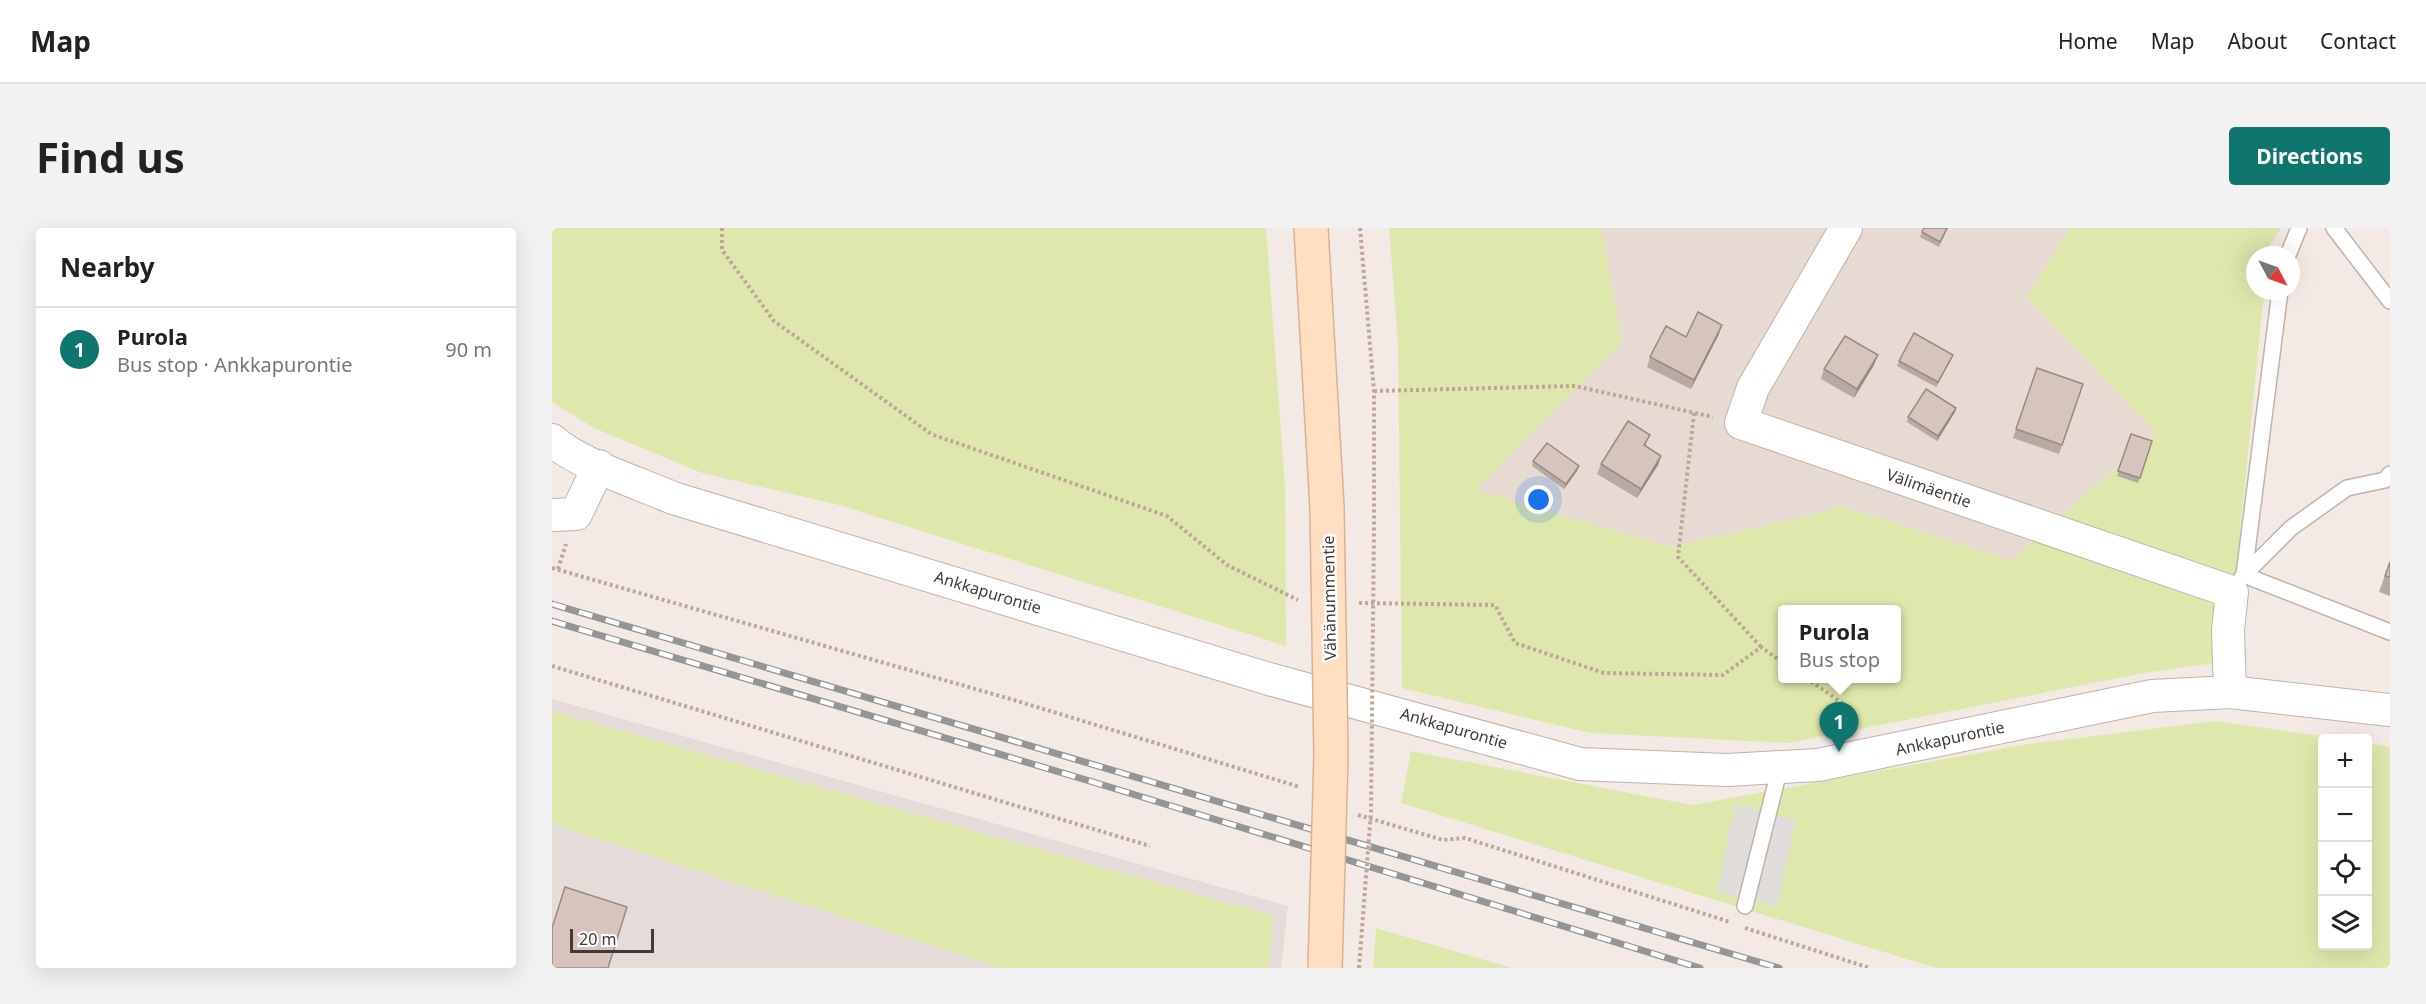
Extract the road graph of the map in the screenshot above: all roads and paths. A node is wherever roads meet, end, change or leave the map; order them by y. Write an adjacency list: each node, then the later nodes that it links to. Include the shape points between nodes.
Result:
1 (722, 228): 20 (path, via 722,250 774,321 931,434 1167,516 1227,565)
2 (1311, 228): 34 (main road, Vähänummentie, bridge, via 1327,508 1331,755)
3 (1360, 228): 10 (path)
4 (1846, 228): 12 (street, via 1754,388)
5 (2299, 228): 7 (lane)
6 (2334, 228): 9 (lane)
7 (2292, 246)
8 (2279, 300): 18 (lane)
9 (2390, 301)
10 (1374, 391): 11 (path, via 1575,386); 35 (path, bridge, via 1371,811)
11 (1694, 413): 12 (path); 22 (path, via 1678,557)
12 (1740, 423): 18 (street, Välimäentie)
13 (552, 440): 14 (street, Ankkapurontie)
14 (599, 466): 16 (street, via 576,514); 29 (street, Ankkapurontie, via 673,498 1269,679 1580,764)
15 (2390, 474): 18 (lane, via 2385,480 2347,488 2291,528)
16 (552, 515)
17 (552, 568): 30 (path, via 1014,700)
18 (2238, 583): 21 (lane); 26 (street, via 2228,630)
19 (1354, 603): 22 (path, via 1496,605 1515,644 1604,674 1723,675)
20 (1308, 605)
21 (2390, 632)
22 (1761, 647): 23 (path)
23 (1778, 659)
24 (552, 666): 32 (path)
25 (1813, 683): 28 (path, via 1842,704)
26 (2230, 692): 27 (street, Ankkapurontie); 28 (street, Ankkapurontie, via 2152,696)
27 (2390, 710)
28 (1874, 754): 29 (street, Ankkapurontie, via 1818,765)
29 (1780, 767): 33 (lane)
30 (1305, 790)
31 (1352, 814): 36 (path, via 1443,840 1465,838)
32 (1150, 846)
33 (1745, 906)
34 (1325, 968)
35 (1359, 968)
36 (1870, 968)

